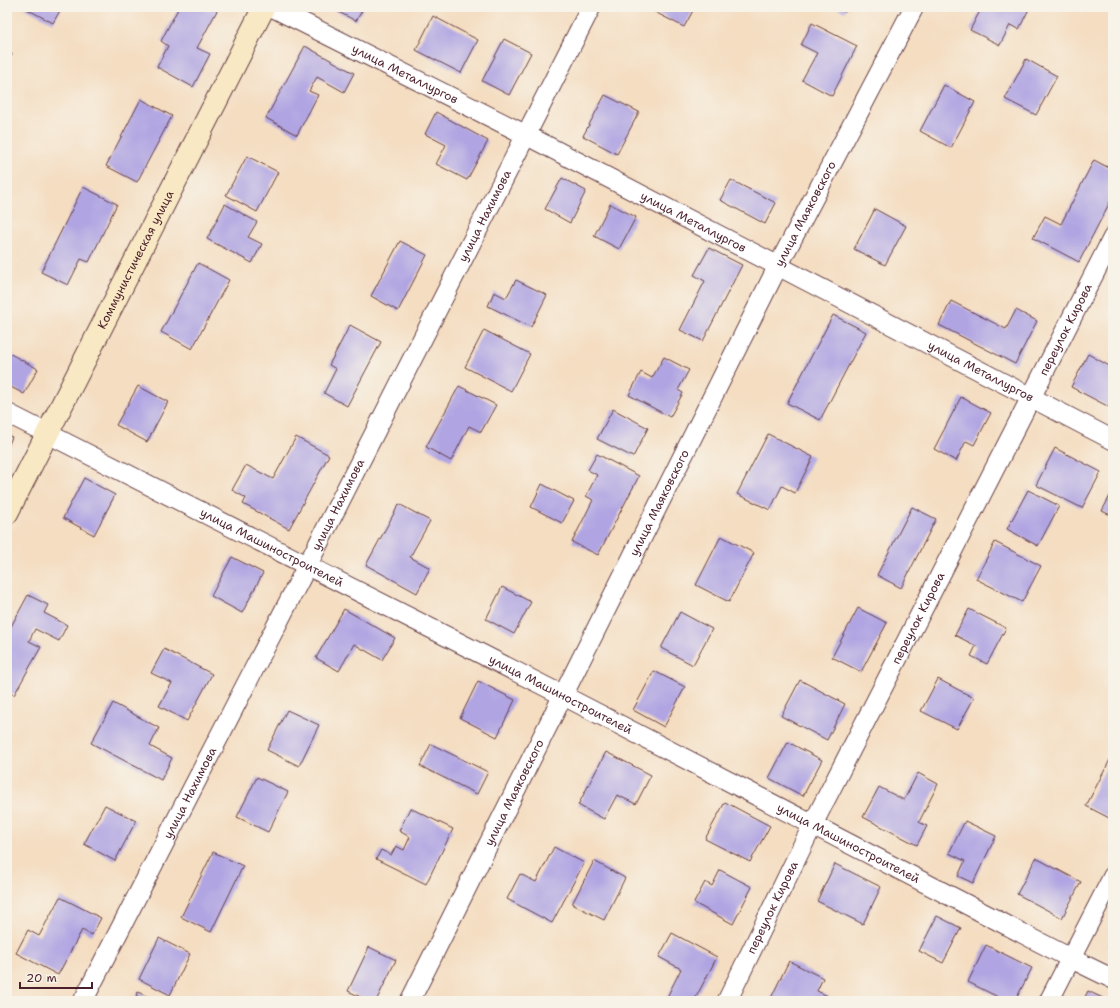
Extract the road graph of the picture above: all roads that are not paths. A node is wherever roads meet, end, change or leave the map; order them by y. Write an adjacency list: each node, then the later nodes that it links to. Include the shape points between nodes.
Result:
1 (264, 7): 10 (street, Коммунистическая улица)
2 (272, 7): 5 (street, улица Металлургов)
3 (592, 7): 5 (street, улица Нахимова)
4 (914, 7): 7 (street, улица Маяковского)
5 (526, 135): 7 (street, улица Металлургов); 13 (street, улица Нахимова)
6 (1113, 237): 8 (street, переулок Кирова)
7 (778, 266): 8 (street, улица Металлургов); 14 (street, улица Маяковского)
8 (1031, 397): 11 (street, улица Металлургов); 15 (street, переулок Кирова)
9 (7, 413): 10 (street, улица Машиностроителей)
10 (48, 434): 12 (street, Коммунистическая улица); 13 (street, улица Машиностроителей)
11 (1113, 440)
12 (7, 513)
13 (307, 566): 14 (street, улица Машиностроителей); 19 (street, улица Нахимова)
14 (564, 696): 15 (street, улица Машиностроителей); 20 (street, улица Маяковского)
15 (813, 824): 17 (street, улица Машиностроителей); 21 (street, переулок Кирова)
16 (1113, 876): 17 (street)
17 (1070, 958): 18 (street, улица Машиностроителей); 22 (street)
18 (1113, 979)
19 (83, 1001)
20 (410, 1001)
21 (727, 1001)
22 (1049, 1001)

